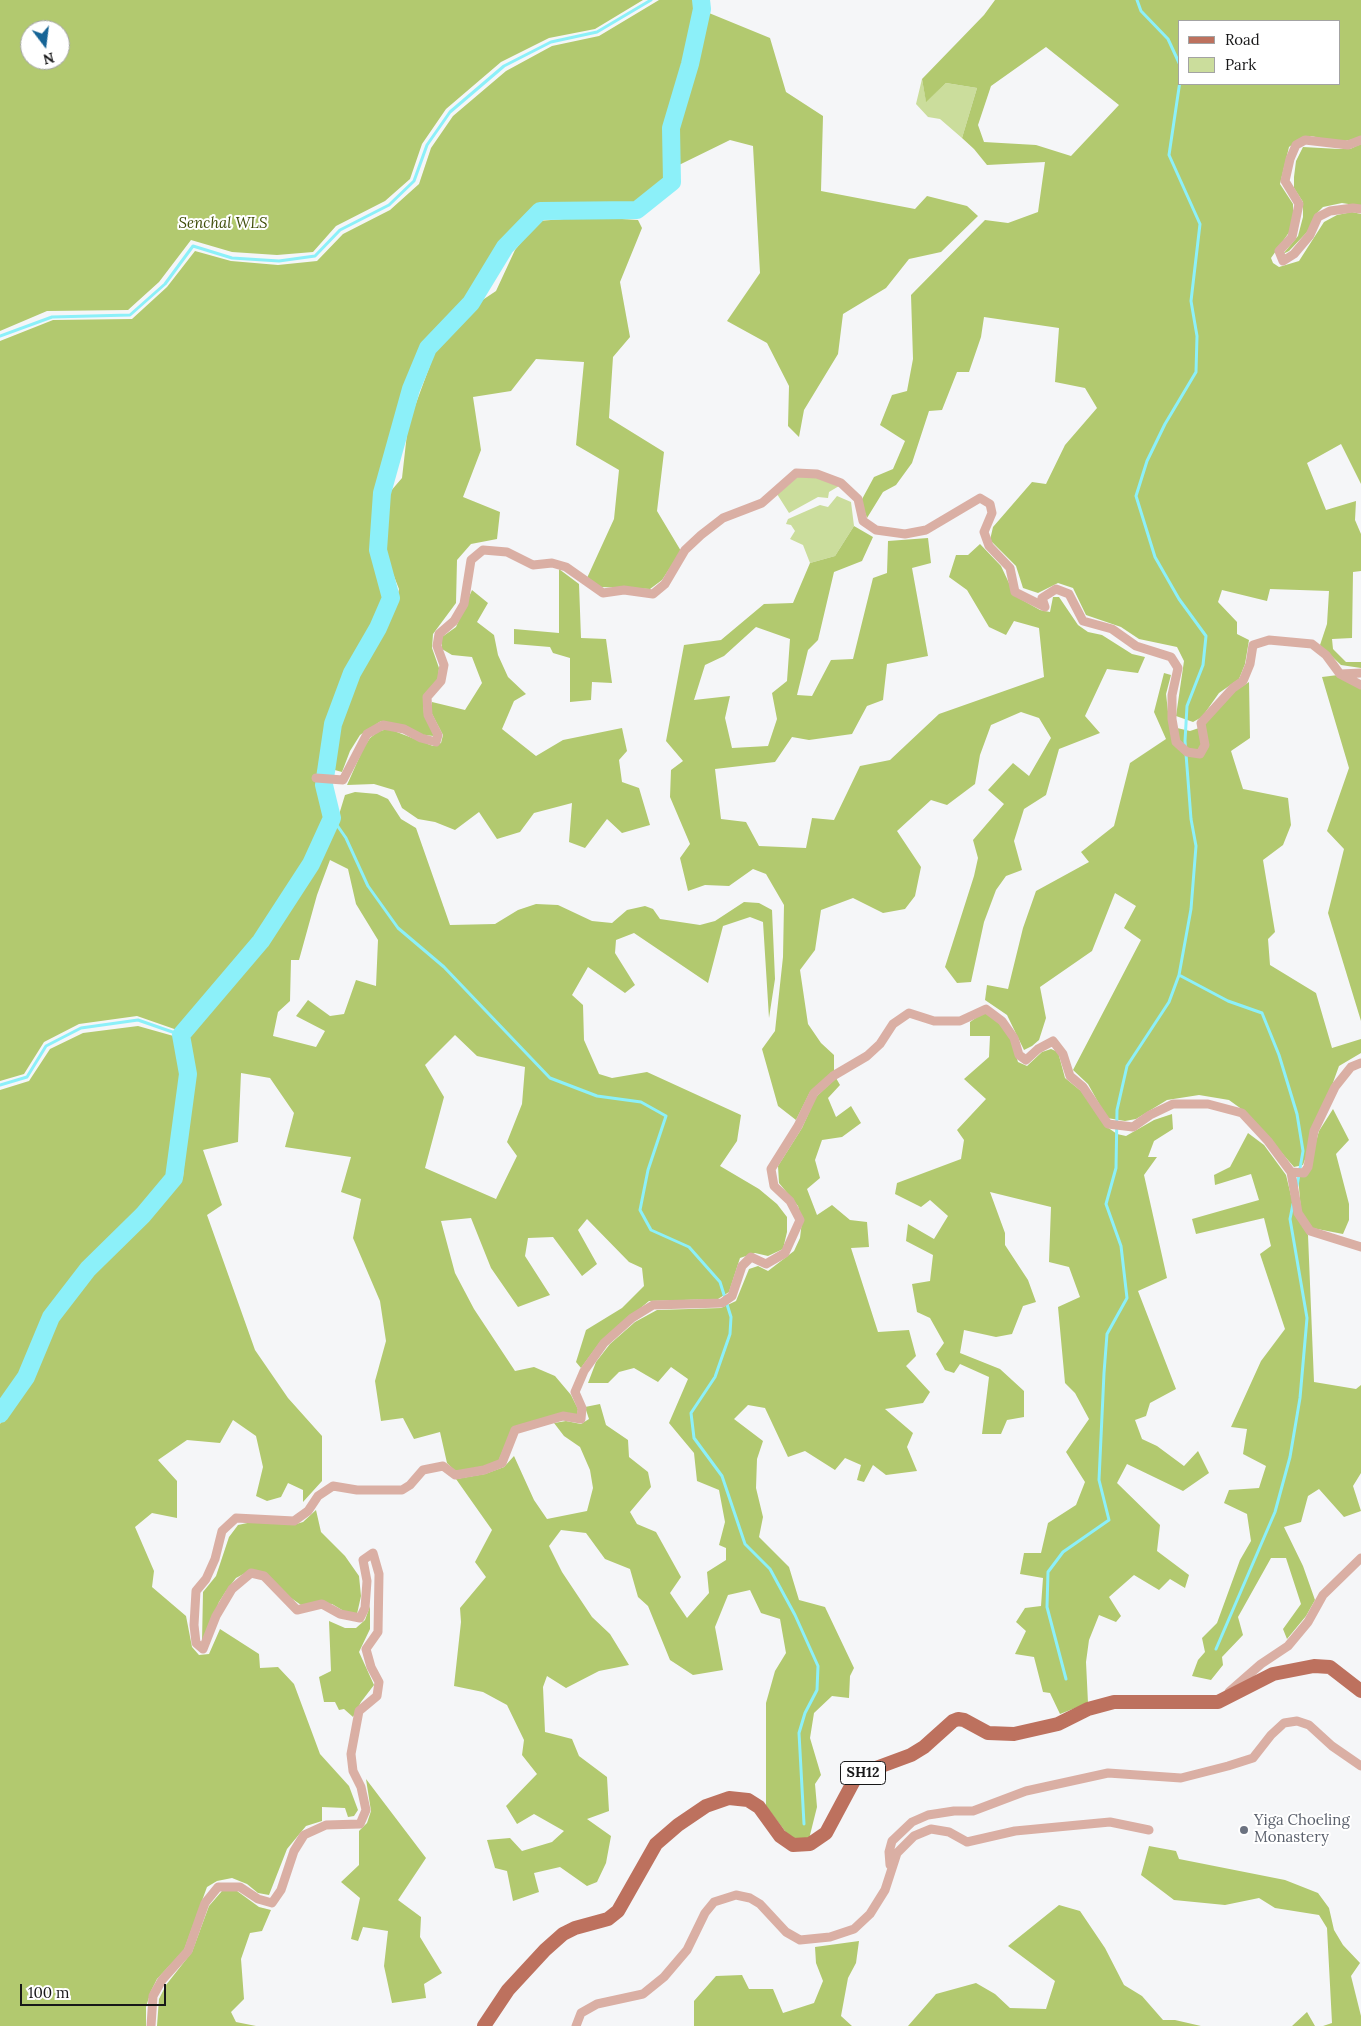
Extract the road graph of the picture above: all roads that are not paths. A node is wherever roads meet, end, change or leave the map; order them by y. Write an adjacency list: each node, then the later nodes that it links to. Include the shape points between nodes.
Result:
1 (1361, 140): 2 (street, via 1348,145 1305,140 1296,145 1286,181 1299,204 1292,237 1279,251 1283,261 1294,254 1318,217 1330,212)
2 (1361, 209)
3 (1361, 673): 4 (street)
4 (1340, 674): 5 (street); 6 (street, via 1326,655 1312,644 1269,640 1253,645 1243,681 1201,723 1205,744 1200,754 1187,752 1176,742 1172,719 1172,696 1178,668 1171,657 1136,646 1112,629 1083,621 1069,594 1056,589 1042,598 1046,607 1015,592 1010,568 989,546 984,532 992,513 990,504 980,498 926,530 905,534 876,530 864,520 858,499 841,483 817,474 796,474 762,504 723,518 701,535 685,550 665,584 653,594 624,590 603,593 566,567 552,563 533,565 507,552 483,550 470,560 464,604 454,621 439,634 437,646 444,664 441,681 427,698 428,715 438,735 436,742 383,724 367,734 343,780)
5 (1361, 685)
6 (316, 778)
7 (1361, 1063): 8 (street, via 1351,1067 1335,1087 1314,1131 1308,1167 1304,1172)
8 (1292, 1172): 9 (street, via 1298,1213 1310,1231); 16 (street, via 1242,1114 1208,1104 1173,1104 1133,1127 1108,1124 1083,1087 1070,1076 1063,1054 1053,1041 1026,1060 1019,1055 1014,1038 1002,1021 986,1009 960,1021 934,1021 909,1013 893,1024 880,1044 867,1056 833,1076 814,1093 798,1126 771,1168 774,1186 790,1201 800,1220 785,1253 766,1264 751,1258 742,1266 732,1296 722,1303 653,1305 632,1318 604,1343 584,1372 575,1392 582,1408 581,1419 563,1416 515,1430 502,1463 484,1470 455,1474 443,1466 423,1470 402,1490 357,1490 333,1486 318,1496 308,1511 294,1522 236,1518 222,1531 206,1579 196,1591 196,1643 203,1649 216,1616 232,1589 251,1573 264,1576 297,1610 322,1604 340,1614 360,1618 366,1608 367,1581 363,1560 373,1553 380,1574 378,1632 366,1650 380,1682 377,1696 359,1711 351,1754 366,1810 360,1824 326,1825 304,1835 294,1851 281,1890 272,1902 258,1899 240,1887 218,1887 205,1903 188,1951 152,1996)
9 (1361, 1246)
10 (1361, 1558): 12 (street, via 1323,1595 1308,1622 1288,1646 1261,1664)
11 (1361, 1691): 12 (main road, SH12, via 1330,1667 1314,1666 1273,1674)
12 (1218, 1702): 17 (main road, SH12, via 1114,1702 1094,1707 1058,1724 1014,1734 988,1732 964,1720 953,1721 918,1751 857,1775 826,1833 810,1844 793,1845 780,1836 759,1807 748,1800 729,1798 706,1806 656,1844 642,1864 630,1893 608,1920 575,1928 551,1945 508,1990)
13 (1361, 1766): 15 (street, via 1332,1746 1310,1725 1297,1721 1284,1723 1253,1758 1181,1778 1108,1773 1026,1791 973,1811 928,1815 912,1822 892,1841)
14 (1150, 1830): 15 (street, via 1110,1822 1015,1831 967,1842 948,1832 931,1829 914,1836 897,1853)
15 (890, 1869): 18 (street, via 885,1890 870,1914 854,1929 830,1937 800,1940 786,1932 760,1904 750,1898 736,1896 714,1902 687,1950 664,1977 643,1994 597,2004 581,2013)
16 (151, 2026)
17 (484, 2026)
18 (576, 2026)

